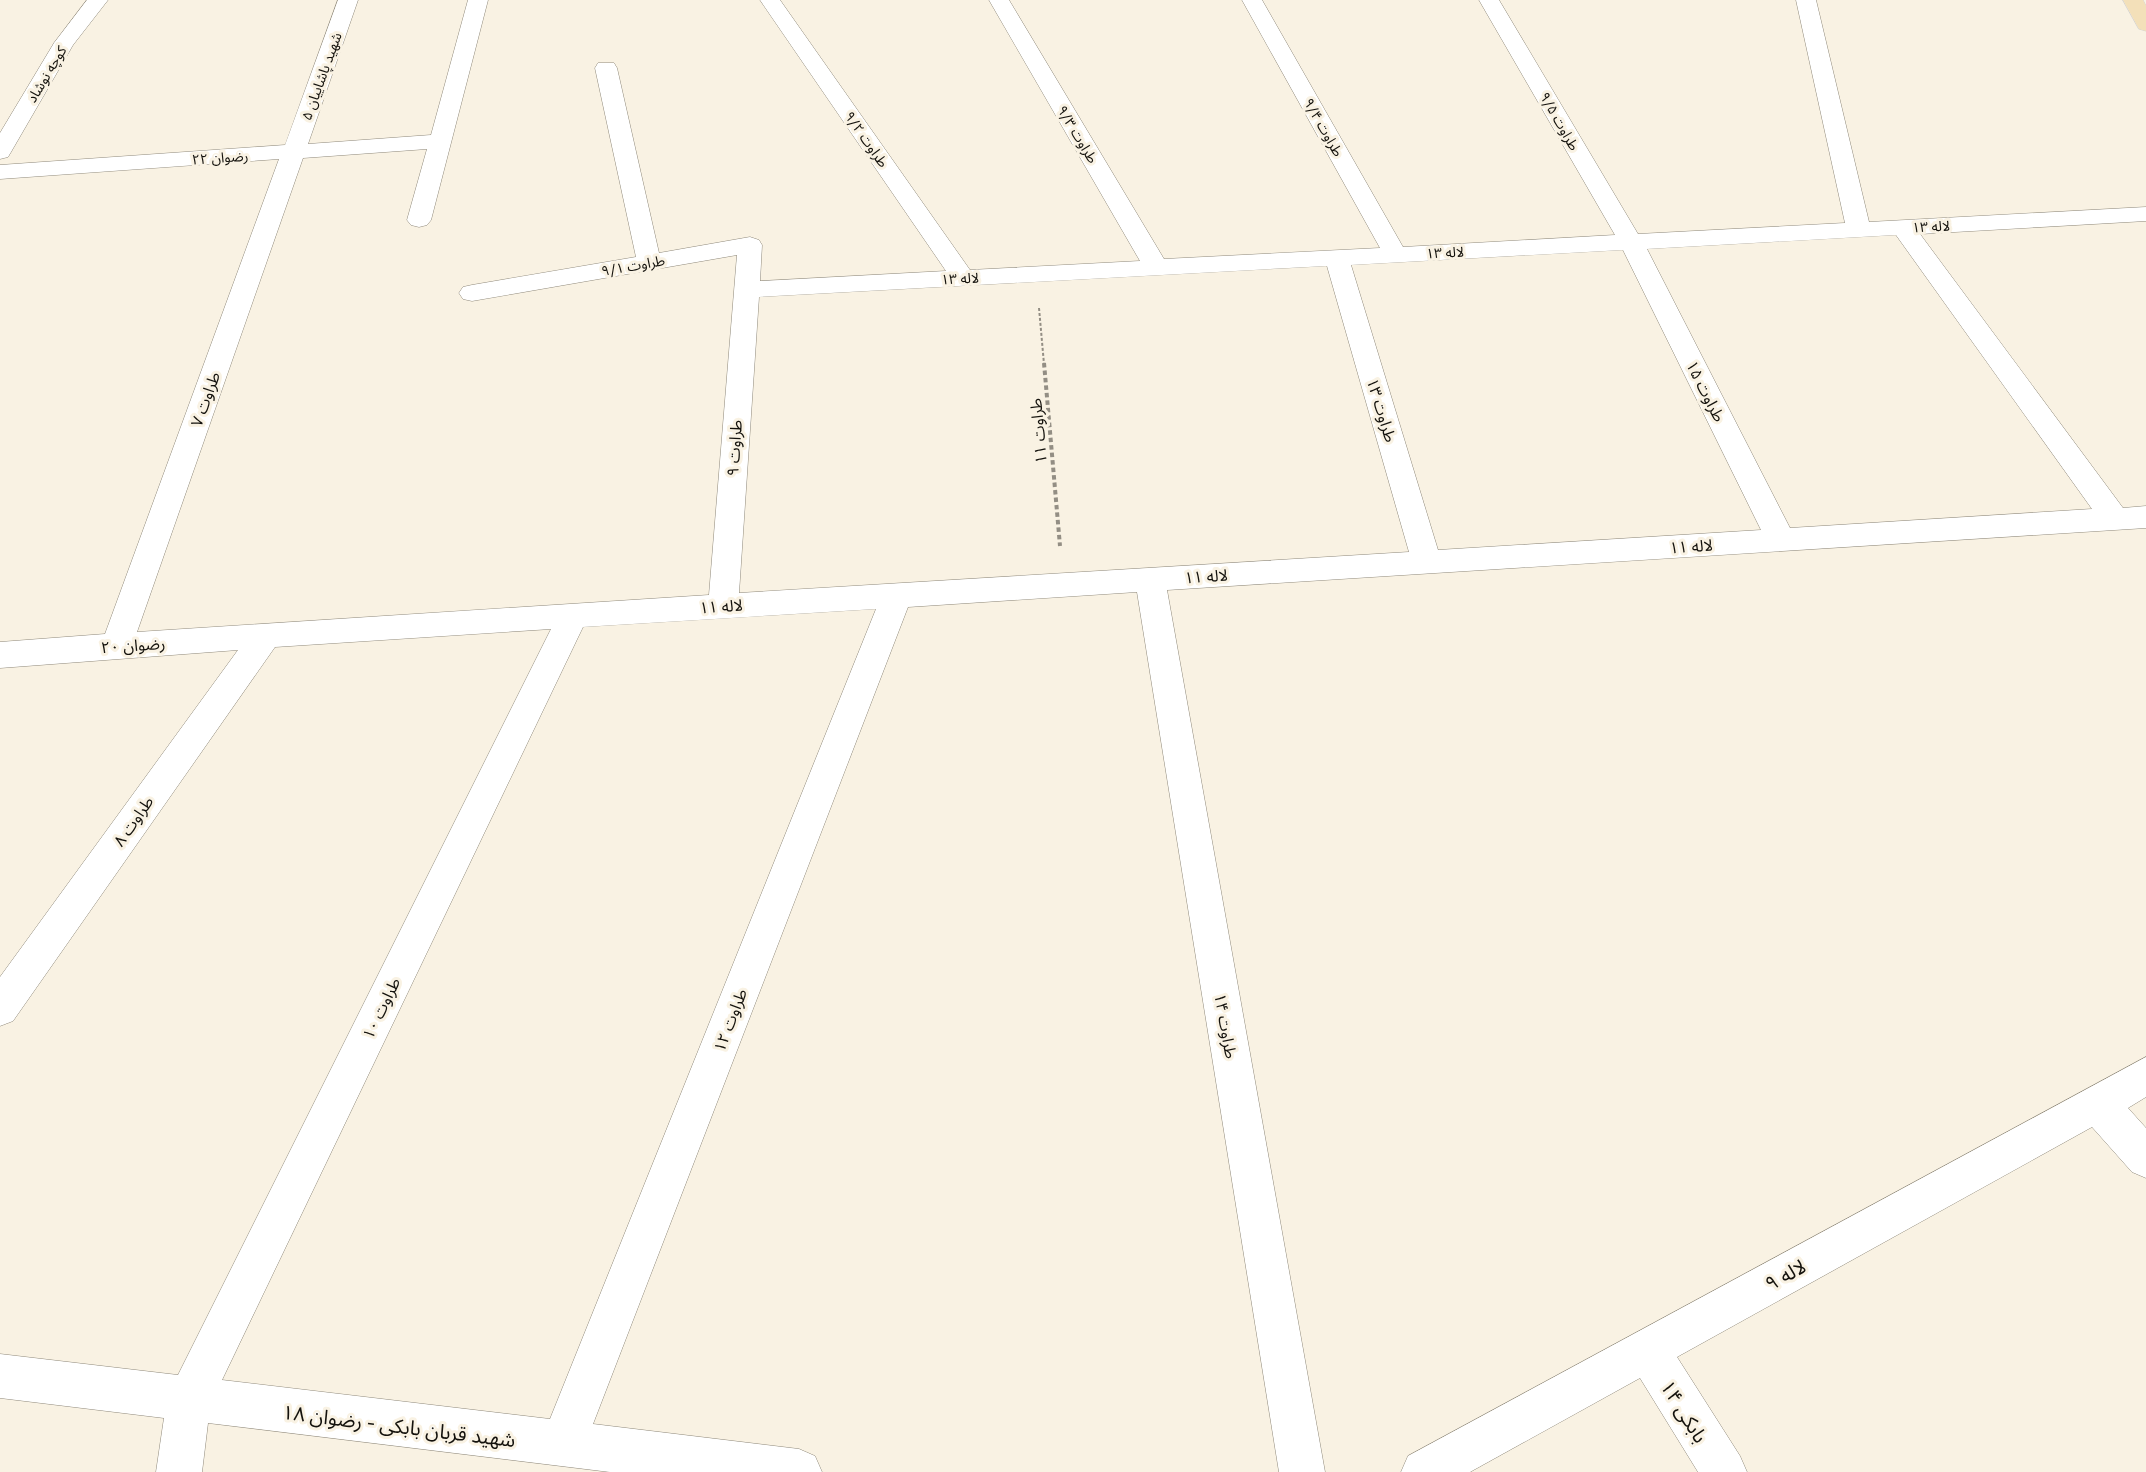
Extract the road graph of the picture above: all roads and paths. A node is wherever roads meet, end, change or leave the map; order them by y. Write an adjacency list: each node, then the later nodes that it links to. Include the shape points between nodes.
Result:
1 (99, 0): 14 (street, کوچه نوشاد, via 64,43)
2 (348, 0): 13 (street, شهید پاشاییان ۵)
3 (478, 0): 12 (street)
4 (770, 0): 26 (street, طراوت ۹/۲)
5 (999, 0): 24 (street, طراوت ۹/۳)
6 (1252, 0): 21 (street, طراوت ۹/۴)
7 (1489, 0): 20 (street, طراوت ۹/۵)
8 (1806, 0): 19 (street)
9 (2133, 0): 10 (main road)
10 (2146, 25)
11 (606, 68): 23 (street)
12 (441, 141): 13 (street, رضوان ۲۲); 17 (street)
13 (294, 151): 15 (street, رضوان ۲۲); 39 (street, طراوت ۷)
14 (0, 152)
15 (0, 172)
16 (2146, 214): 18 (street, لاله ۱۳)
17 (419, 220)
18 (1903, 227): 19 (street, لاله ۱۳); 30 (street)
19 (1859, 230): 20 (street, لاله ۱۳)
20 (1631, 242): 21 (street, لاله ۱۳); 31 (street, طراوت ۱۵)
21 (1396, 255): 22 (street, لاله ۱۳)
22 (1337, 258): 24 (street, لاله ۱۳); 32 (street, طراوت ۱۳)
23 (649, 262): 27 (street, طراوت ۹/۱, via 750,245); 28 (street, طراوت ۹/۱)
24 (1156, 267): 25 (street, لاله ۱۳)
25 (1036, 274): 26 (street, لاله ۱۳); 34 (path, طراوت ۱۱)
26 (963, 278): 27 (street, لاله ۱۳)
27 (745, 290): 36 (street, طراوت ۹)
28 (472, 293)
29 (2146, 517): 30 (street, لاله ۱۱)
30 (2115, 519): 31 (street, لاله ۱۱)
31 (1781, 540): 32 (street, لاله ۱۱)
32 (1427, 562): 33 (street, لاله ۱۱)
33 (1150, 580): 34 (street, لاله ۱۱); 52 (street, طراوت ۱۴)
34 (1064, 585): 35 (street, لاله ۱۱)
35 (897, 596): 36 (street, لاله ۱۱); 48 (street, طراوت ۱۲)
36 (723, 606): 37 (street, لاله ۱۱)
37 (573, 616): 38 (street, لاله ۱۱); 47 (street, طراوت ۱۰)
38 (266, 635): 39 (street, رضوان ۲۰); 41 (street, طراوت ۸)
39 (116, 646): 40 (street, رضوان ۲۰)
40 (0, 655)
41 (0, 1008)
42 (2146, 1076): 43 (street, لاله ۹)
43 (2097, 1103): 44 (street); 45 (street, لاله ۹)
44 (2146, 1158)
45 (1647, 1349): 53 (street, لاله ۹); 54 (street, بابکی ۱۴)
46 (0, 1376): 47 (street, شهید قربان بابکی - رضوان ۱۸)
47 (189, 1400): 48 (street, شهید قربان بابکی - رضوان ۱۸); 50 (street, طراوت ۱۰)
48 (562, 1444): 49 (street, شهید قربان بابکی - رضوان ۱۸)
49 (711, 1467): 51 (street, شهید قربان بابکی - رضوان ۱۸)
50 (179, 1472)
51 (799, 1472)
52 (1302, 1472)
53 (1424, 1472)
54 (1724, 1472)

